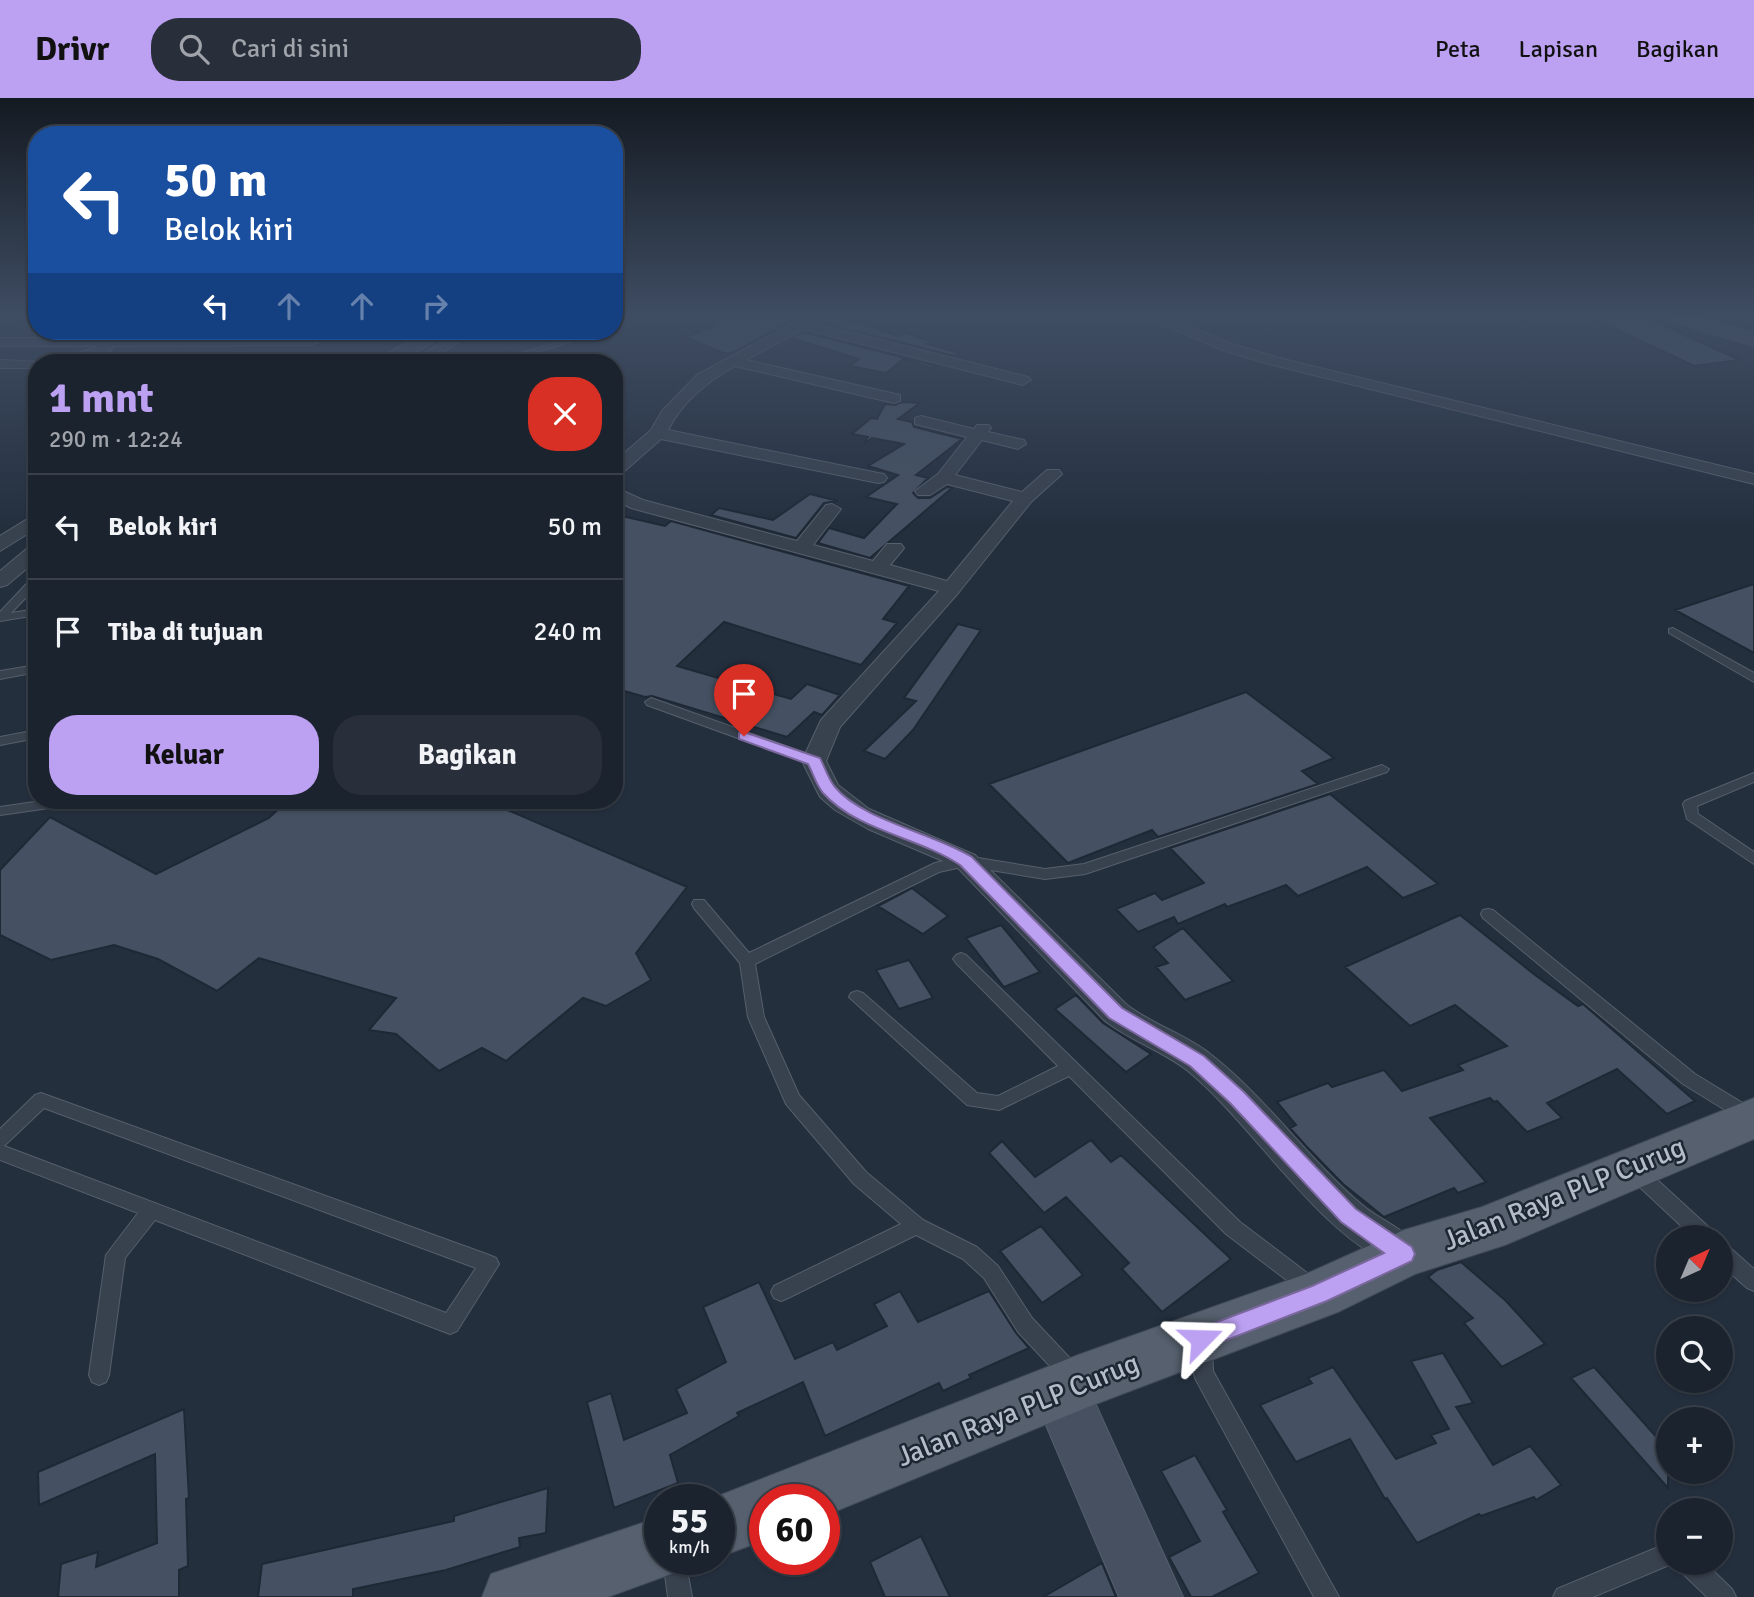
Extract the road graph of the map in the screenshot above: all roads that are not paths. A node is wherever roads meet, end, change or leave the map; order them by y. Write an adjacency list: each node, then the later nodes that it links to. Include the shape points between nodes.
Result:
1 (693, 387): 8 (street)
2 (846, 387): 5 (street)
3 (1388, 387): 10 (street)
4 (1424, 387): 10 (street)
5 (894, 398)
6 (921, 421): 7 (street)
7 (980, 432): 9 (street); 15 (street)
8 (658, 433): 11 (street); 14 (street)
9 (1018, 444)
10 (1690, 456): 12 (street); 16 (street)
11 (623, 463)
12 (1754, 464)
13 (1054, 474): 19 (street)
14 (878, 478)
15 (944, 478): 17 (street); 19 (street)
16 (1754, 480)
17 (923, 491)
18 (623, 497): 23 (street)
19 (1025, 498): 29 (street)
20 (832, 509): 23 (street)
21 (28, 525): 22 (street)
22 (0, 545)
23 (801, 548): 26 (street)
24 (894, 548): 26 (street)
25 (28, 558): 27 (street)
26 (877, 568): 29 (street)
27 (0, 581)
28 (28, 588): 31 (lane)
29 (951, 588): 39 (street, via 830,725)
30 (28, 613): 31 (lane)
31 (0, 618)
32 (1673, 631): 35 (lane)
33 (28, 670): 34 (lane)
34 (0, 675)
35 (1754, 678)
36 (651, 702): 39 (lane)
37 (28, 736): 38 (lane)
38 (0, 741)
39 (814, 761): 45 (street, via 827,789 849,809 946,848)
40 (1382, 769): 45 (lane, via 1085,869 1045,874)
41 (1754, 777): 44 (lane, via 1699,798 1689,810)
42 (28, 807): 43 (lane)
43 (0, 811)
44 (1754, 859)
45 (966, 861): 49 (lane, via 899,884); 59 (street, via 1116,1013 1197,1061 1349,1216)
46 (699, 904): 49 (lane)
47 (1488, 914): 52 (lane, via 1689,1079)
48 (961, 959): 51 (lane)
49 (747, 961): 58 (lane, via 756,1017 792,1099 860,1178)
50 (857, 997): 51 (lane, via 973,1100 999,1103)
51 (1072, 1067): 63 (lane, via 1233,1228)
52 (1752, 1122): 55 (main road, Jalan Raya PLP Curug)
53 (4, 1132): 56 (lane, via 41,1100 489,1264 450,1324)
54 (0, 1152): 56 (lane)
55 (1633, 1169): 57 (lane); 59 (main road, Jalan Raya PLP Curug, via 1487,1229)
56 (152, 1210): 65 (lane, via 116,1255)
57 (1693, 1225)
58 (916, 1226): 62 (lane); 66 (lane, via 970,1253 991,1272)
59 (1404, 1254): 63 (main road, Jalan Raya PLP Curug)
60 (1733, 1263): 61 (lane)
61 (1754, 1282)
62 (781, 1292)
63 (1319, 1294): 64 (main road, Jalan Raya PLP Curug)
64 (1201, 1339): 66 (main road, Jalan Raya PLP Curug); 75 (lane, via 1203,1373)
65 (99, 1374)
66 (1070, 1387): 67 (main road, Jalan Raya PLP Curug); 74 (main road)
67 (828, 1484)
68 (644, 1553): 72 (main road)
69 (1656, 1559): 76 (lane)
70 (677, 1575): 73 (lane)
71 (1701, 1575): 77 (lane)
72 (514, 1597)
73 (680, 1597)
74 (1151, 1597)
75 (1327, 1597)
76 (1565, 1597)
77 (1724, 1597)

